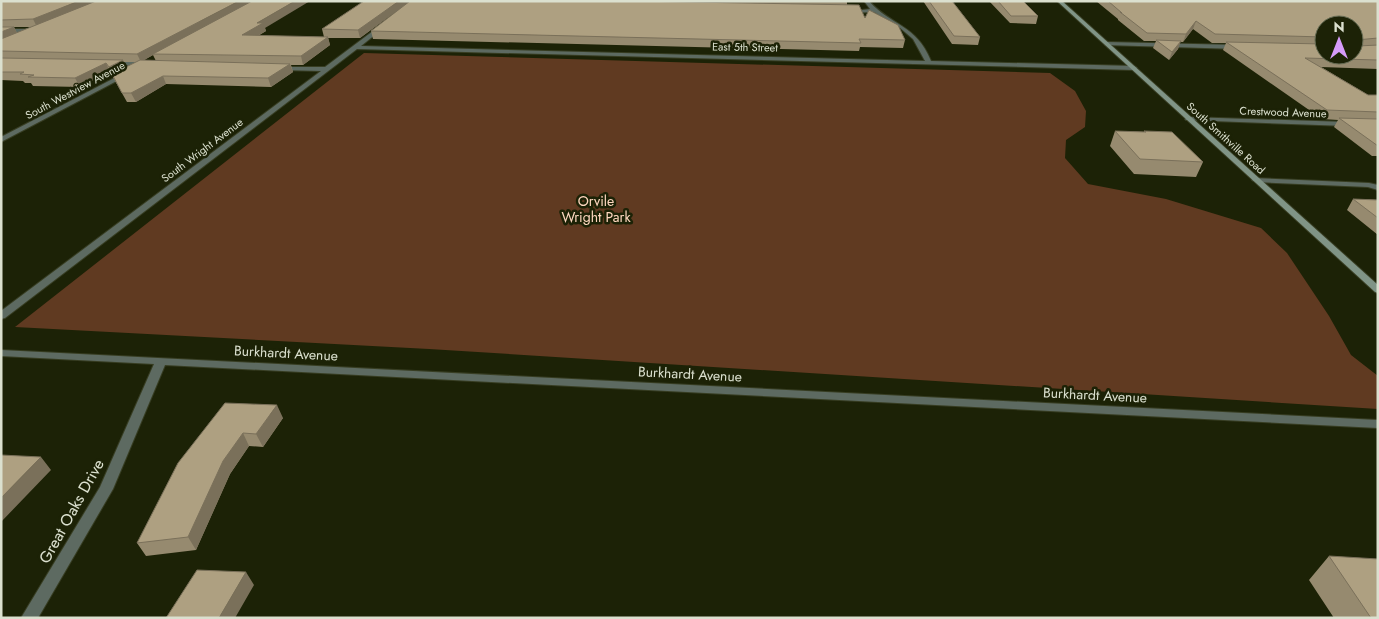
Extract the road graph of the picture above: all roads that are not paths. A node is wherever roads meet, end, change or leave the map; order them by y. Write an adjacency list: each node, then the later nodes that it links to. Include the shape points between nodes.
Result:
1 (866, 1): 3 (street)
2 (1059, 1): 10 (main road, South Smithville Road)
3 (875, 10): 4 (street); 14 (street, via 913,34)
4 (846, 12)
5 (392, 19): 11 (street, South Wright Avenue)
6 (45, 28): 8 (street)
7 (1, 30): 8 (street)
8 (37, 32): 9 (street)
9 (19, 39)
10 (1106, 44): 12 (street); 18 (main road, South Smithville Road)
11 (355, 47): 14 (street, East 5th Street); 19 (street, South Wright Avenue)
12 (1245, 47)
13 (153, 62): 16 (street, South Westview Avenue)
14 (928, 62): 18 (street, East 5th Street)
15 (103, 63): 16 (street)
16 (144, 64): 22 (street, South Westview Avenue)
17 (275, 68): 19 (street)
18 (1134, 68): 20 (main road, South Smithville Road)
19 (326, 69): 26 (street, South Wright Avenue)
20 (1188, 119): 21 (street, Crestwood Avenue); 23 (main road, South Smithville Road)
21 (1352, 124)
22 (1, 140)
23 (1256, 180): 24 (street); 25 (main road, South Smithville Road)
24 (1378, 188)
25 (1378, 290)
26 (1, 316)
27 (1, 353): 28 (street, Burkhardt Avenue)
28 (160, 362): 29 (street, Burkhardt Avenue); 30 (street, Great Oaks Drive, via 106,489)
29 (1378, 424)
30 (29, 618)

